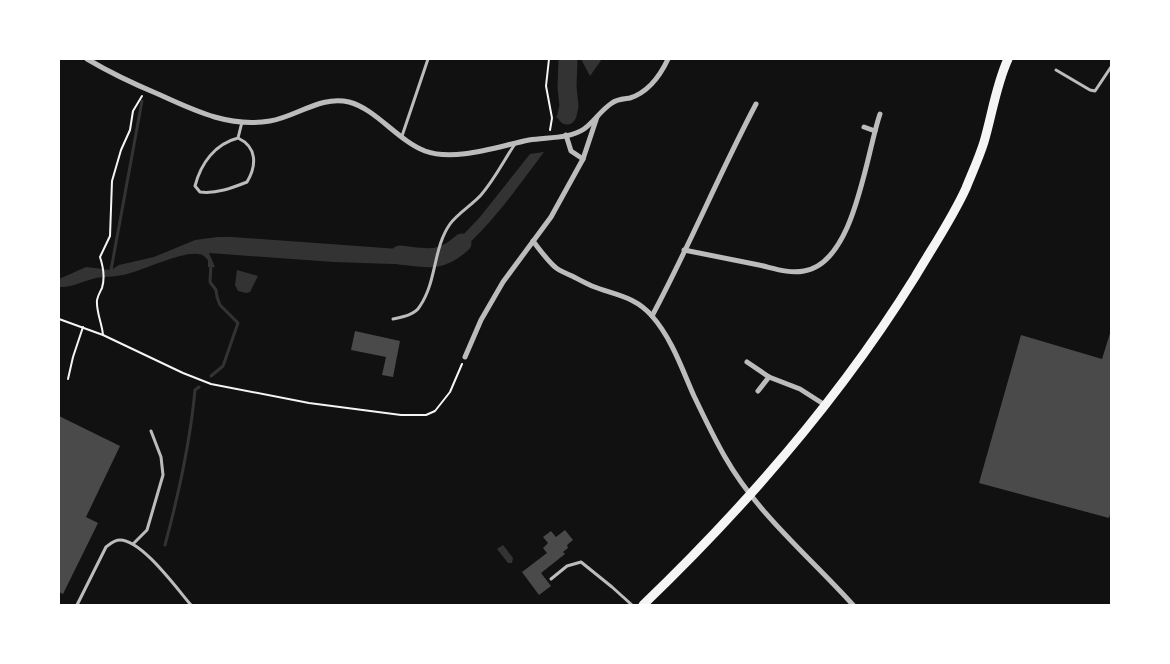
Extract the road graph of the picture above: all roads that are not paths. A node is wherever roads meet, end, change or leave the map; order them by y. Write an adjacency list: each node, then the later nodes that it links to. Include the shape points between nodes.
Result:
1 (87, 59): 10 (street, via 204,115)
2 (428, 59): 14 (lane)
3 (668, 59): 8 (street, via 648,89 631,98 614,101)
4 (1008, 59): 26 (main road, via 984,144 965,190 892,313)
5 (1111, 67): 6 (lane, via 1095,90)
6 (1056, 70)
7 (756, 104): 19 (street)
8 (598, 114): 13 (street, via 584,129); 17 (street)
9 (880, 114): 12 (street)
10 (242, 122): 14 (street, via 270,121 331,100 349,102 367,110); 15 (lane)
11 (864, 127): 12 (street)
12 (874, 131): 19 (street, via 851,218 829,257 817,266 803,271 784,270)
13 (566, 135): 16 (street); 17 (street, via 571,151)
14 (401, 137): 16 (street, via 439,154)
15 (238, 138): 15 (lane, via 225,141 208,159 195,186 200,192 233,188 247,182 254,166 252,151 248,142)
16 (516, 143): 21 (lane, via 494,179 451,223 438,250 433,275 420,308)
17 (583, 159): 18 (street)
18 (533, 241): 20 (street, via 556,268 592,286 624,296); 22 (street, via 499,289)
19 (684, 250): 20 (street)
20 (652, 316): 28 (street, via 678,359 724,457)
21 (393, 319)
22 (465, 357)
23 (748, 362): 24 (street)
24 (770, 377): 25 (street); 26 (street, via 800,389)
25 (758, 391)
26 (825, 405): 28 (main road)
27 (151, 431): 29 (lane, via 161,457 163,475 147,530)
28 (750, 495): 34 (main road); 35 (street)
29 (133, 544): 31 (lane, via 120,540 106,547); 32 (lane)
30 (551, 579): 33 (lane, via 567,566 581,562)
31 (77, 605)
32 (191, 605)
33 (632, 605)
34 (643, 605)
35 (853, 605)

